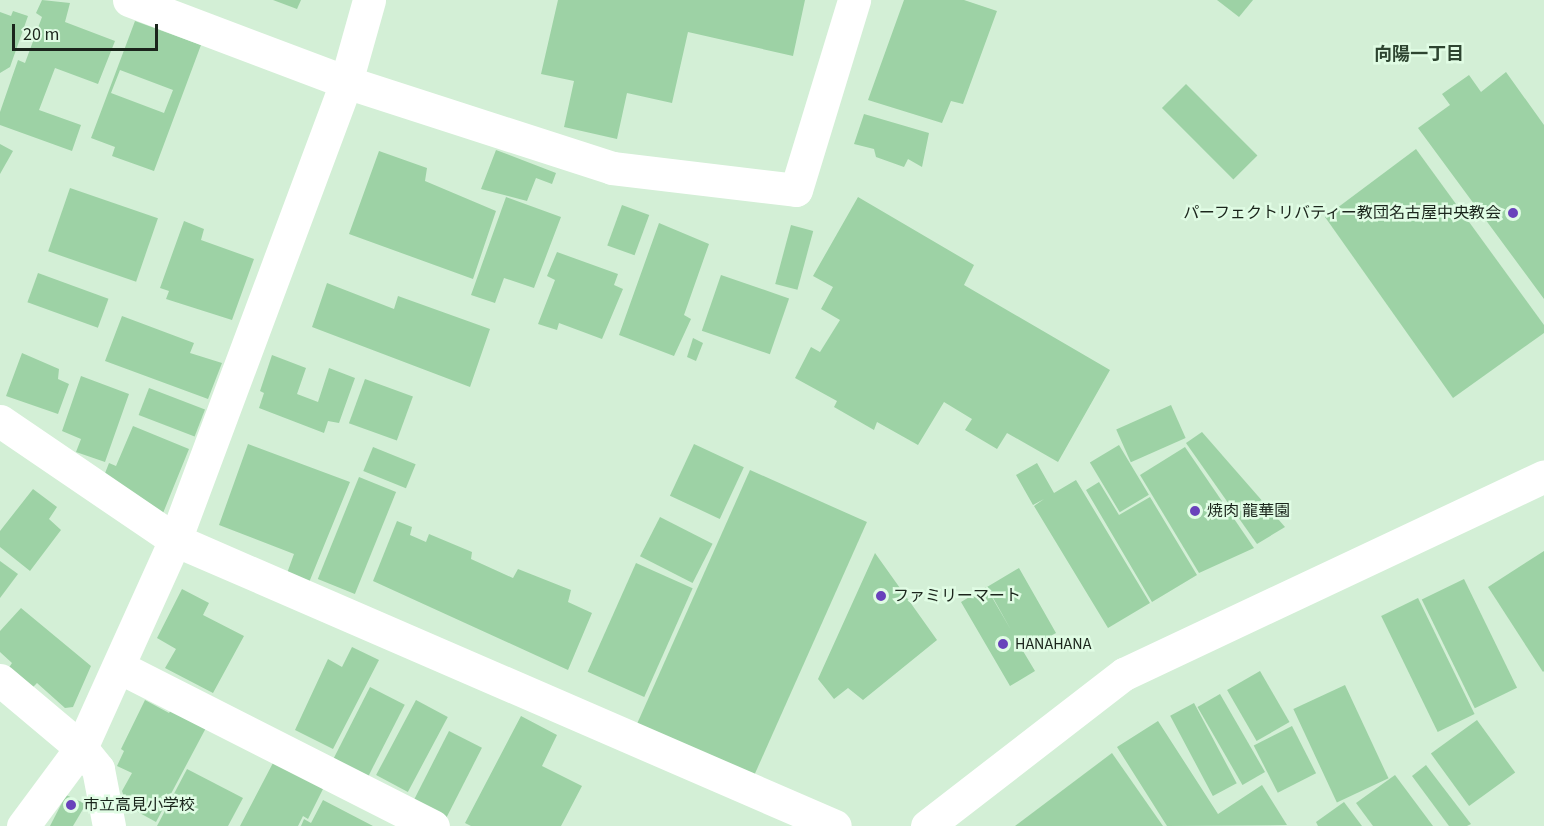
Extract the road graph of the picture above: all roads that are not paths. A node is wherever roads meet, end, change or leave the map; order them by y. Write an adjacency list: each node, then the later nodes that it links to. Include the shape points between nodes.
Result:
1 (129, 0): 4 (street)
2 (369, 0): 4 (street)
3 (854, 0): 4 (street, via 796,190 612,168)
4 (346, 82): 7 (street)
5 (0, 421): 7 (street)
6 (1544, 476): 15 (street, via 1124,674)
7 (175, 540): 8 (street); 14 (street)
8 (119, 667): 10 (street); 13 (street)
9 (0, 680): 10 (street)
10 (81, 748): 11 (street); 12 (street, via 98,769)
11 (23, 826)
12 (109, 826)
13 (433, 826)
14 (835, 826)
15 (927, 826)

